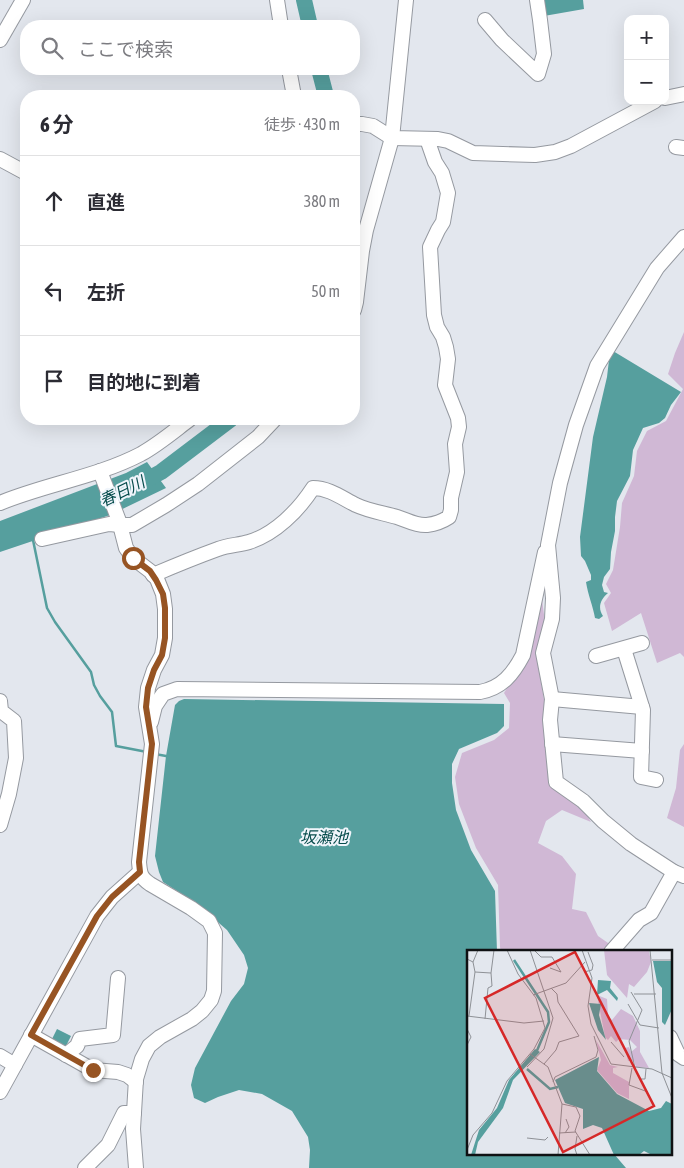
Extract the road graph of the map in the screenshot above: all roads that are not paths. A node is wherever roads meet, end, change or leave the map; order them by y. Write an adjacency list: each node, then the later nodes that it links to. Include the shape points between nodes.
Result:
1 (23, 0): 7 (street)
2 (277, 0): 5 (street)
3 (406, 0): 14 (street)
4 (537, 0): 6 (street, via 544,54 538,74)
5 (280, 20)
6 (485, 20)
7 (0, 40)
8 (290, 75): 9 (street)
9 (293, 90)
10 (684, 94): 11 (street)
11 (669, 97)
12 (648, 105): 15 (street, via 555,152 534,155 473,153 448,141)
13 (360, 124): 14 (street, via 373,126)
14 (392, 138): 15 (street); 19 (street, via 366,230)
15 (427, 139): 27 (street, via 448,194 443,222 430,247 434,315 448,360 445,385 459,427 455,444 457,472 449,517 426,525 410,523 374,512 328,490 313,488 285,520 269,532 250,542 220,548)
16 (0, 159): 17 (street)
17 (20, 170)
18 (684, 237): 26 (street, via 657,268 597,366 560,483)
19 (360, 268)
20 (182, 425): 22 (street, via 140,454)
21 (269, 425): 24 (street, via 198,484 166,505 132,525)
22 (100, 472): 23 (street); 24 (street)
23 (0, 503)
24 (119, 523): 25 (street); 27 (street, via 126,548)
25 (42, 539)
26 (548, 545): 31 (street, via 553,598 552,619 543,653); 34 (street, via 522,655 516,669 493,688 480,692 177,689 162,694)
27 (153, 574): 34 (street, via 163,594 165,638 162,655 148,688 146,707)
28 (642, 643): 29 (street)
29 (624, 649): 30 (street); 33 (street)
30 (596, 656)
31 (552, 699): 33 (street); 35 (street)
32 (0, 701): 38 (street, via 2,711 14,721 16,758)
33 (642, 707): 36 (street)
34 (150, 727): 39 (street, via 152,750)
35 (552, 744): 36 (street); 40 (street, via 556,782 583,801 631,844)
36 (642, 751): 37 (street, via 641,777)
37 (656, 780)
38 (0, 825)
39 (140, 872): 43 (street, via 112,897 97,916); 49 (street, via 150,884 209,921 215,933 214,991 202,1011 149,1046 142,1058)
40 (679, 874): 41 (street, via 651,913 639,920)
41 (613, 950)
42 (118, 978): 45 (street, via 113,1035 80,1039)
43 (31, 1035): 45 (street); 48 (street)
44 (672, 1041): 47 (street, via 678,1054)
45 (66, 1055): 49 (street, via 93,1070 118,1072)
46 (0, 1056): 48 (street)
47 (684, 1058)
48 (15, 1065): 50 (street)
49 (136, 1082): 51 (street)
50 (0, 1092)
51 (134, 1113): 52 (street, via 124,1113 108,1144); 53 (street)
52 (85, 1168)
53 (136, 1168)

